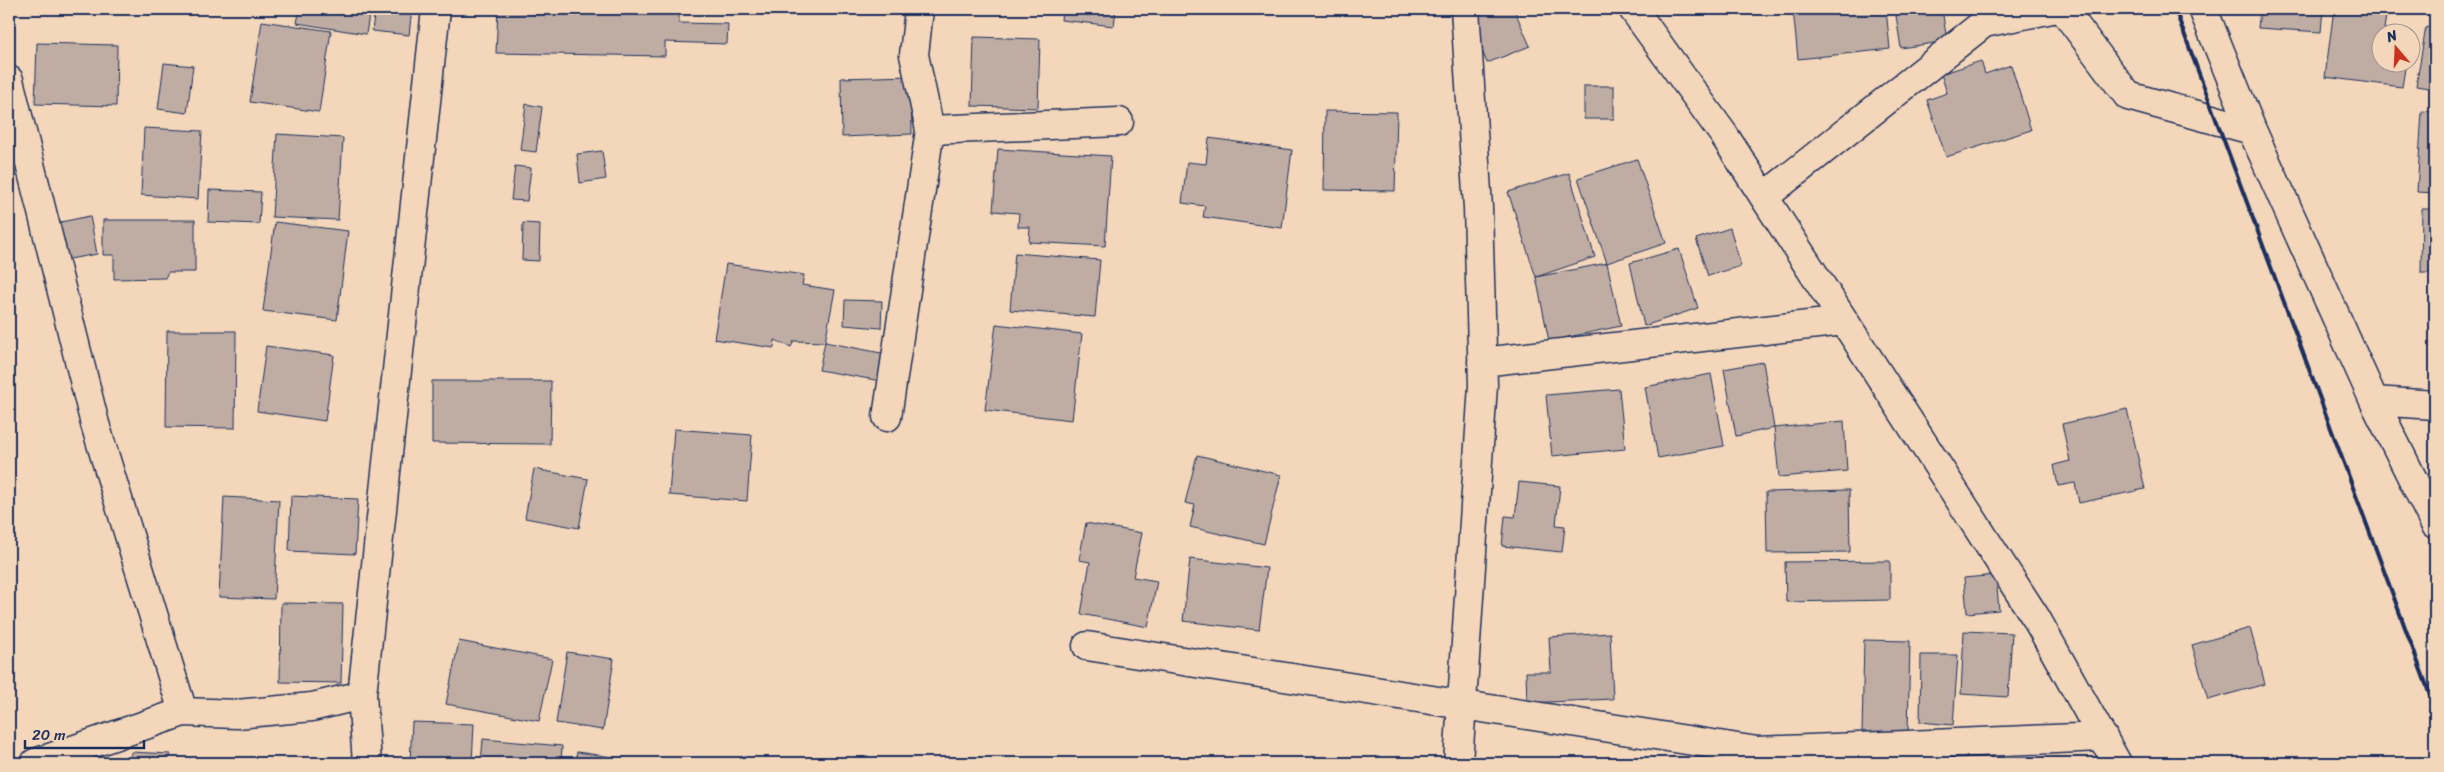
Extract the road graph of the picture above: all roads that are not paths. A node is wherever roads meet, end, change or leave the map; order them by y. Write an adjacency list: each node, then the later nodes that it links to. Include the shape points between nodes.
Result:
1 (436, 9): 20 (street)
2 (919, 9): 10 (street, via 914,55)
3 (1465, 9): 14 (street, via 1478,208)
4 (1633, 9): 12 (street, via 1724,135)
5 (2052, 9): 12 (street, via 1984,23)
6 (2063, 9): 11 (street, via 2128,96)
7 (2203, 9): 11 (street)
8 (9, 80): 22 (street, via 95,424)
9 (1119, 122): 10 (street)
10 (930, 130): 17 (street)
11 (2252, 130): 15 (street)
12 (1764, 197): 13 (street)
13 (1844, 321): 14 (street); 23 (street, via 2036,618)
14 (1482, 362): 21 (street)
15 (2374, 401): 16 (street); 18 (street)
16 (2435, 406)
17 (887, 417)
18 (2435, 524)
19 (1087, 646): 21 (street)
20 (362, 694): 22 (street, via 312,707 237,714); 25 (street)
21 (1463, 705): 23 (street, via 1757,751); 26 (street)
22 (183, 712): 24 (street)
23 (2103, 737): 27 (street)
24 (35, 763)
25 (367, 763)
26 (1458, 763)
27 (2118, 763)

